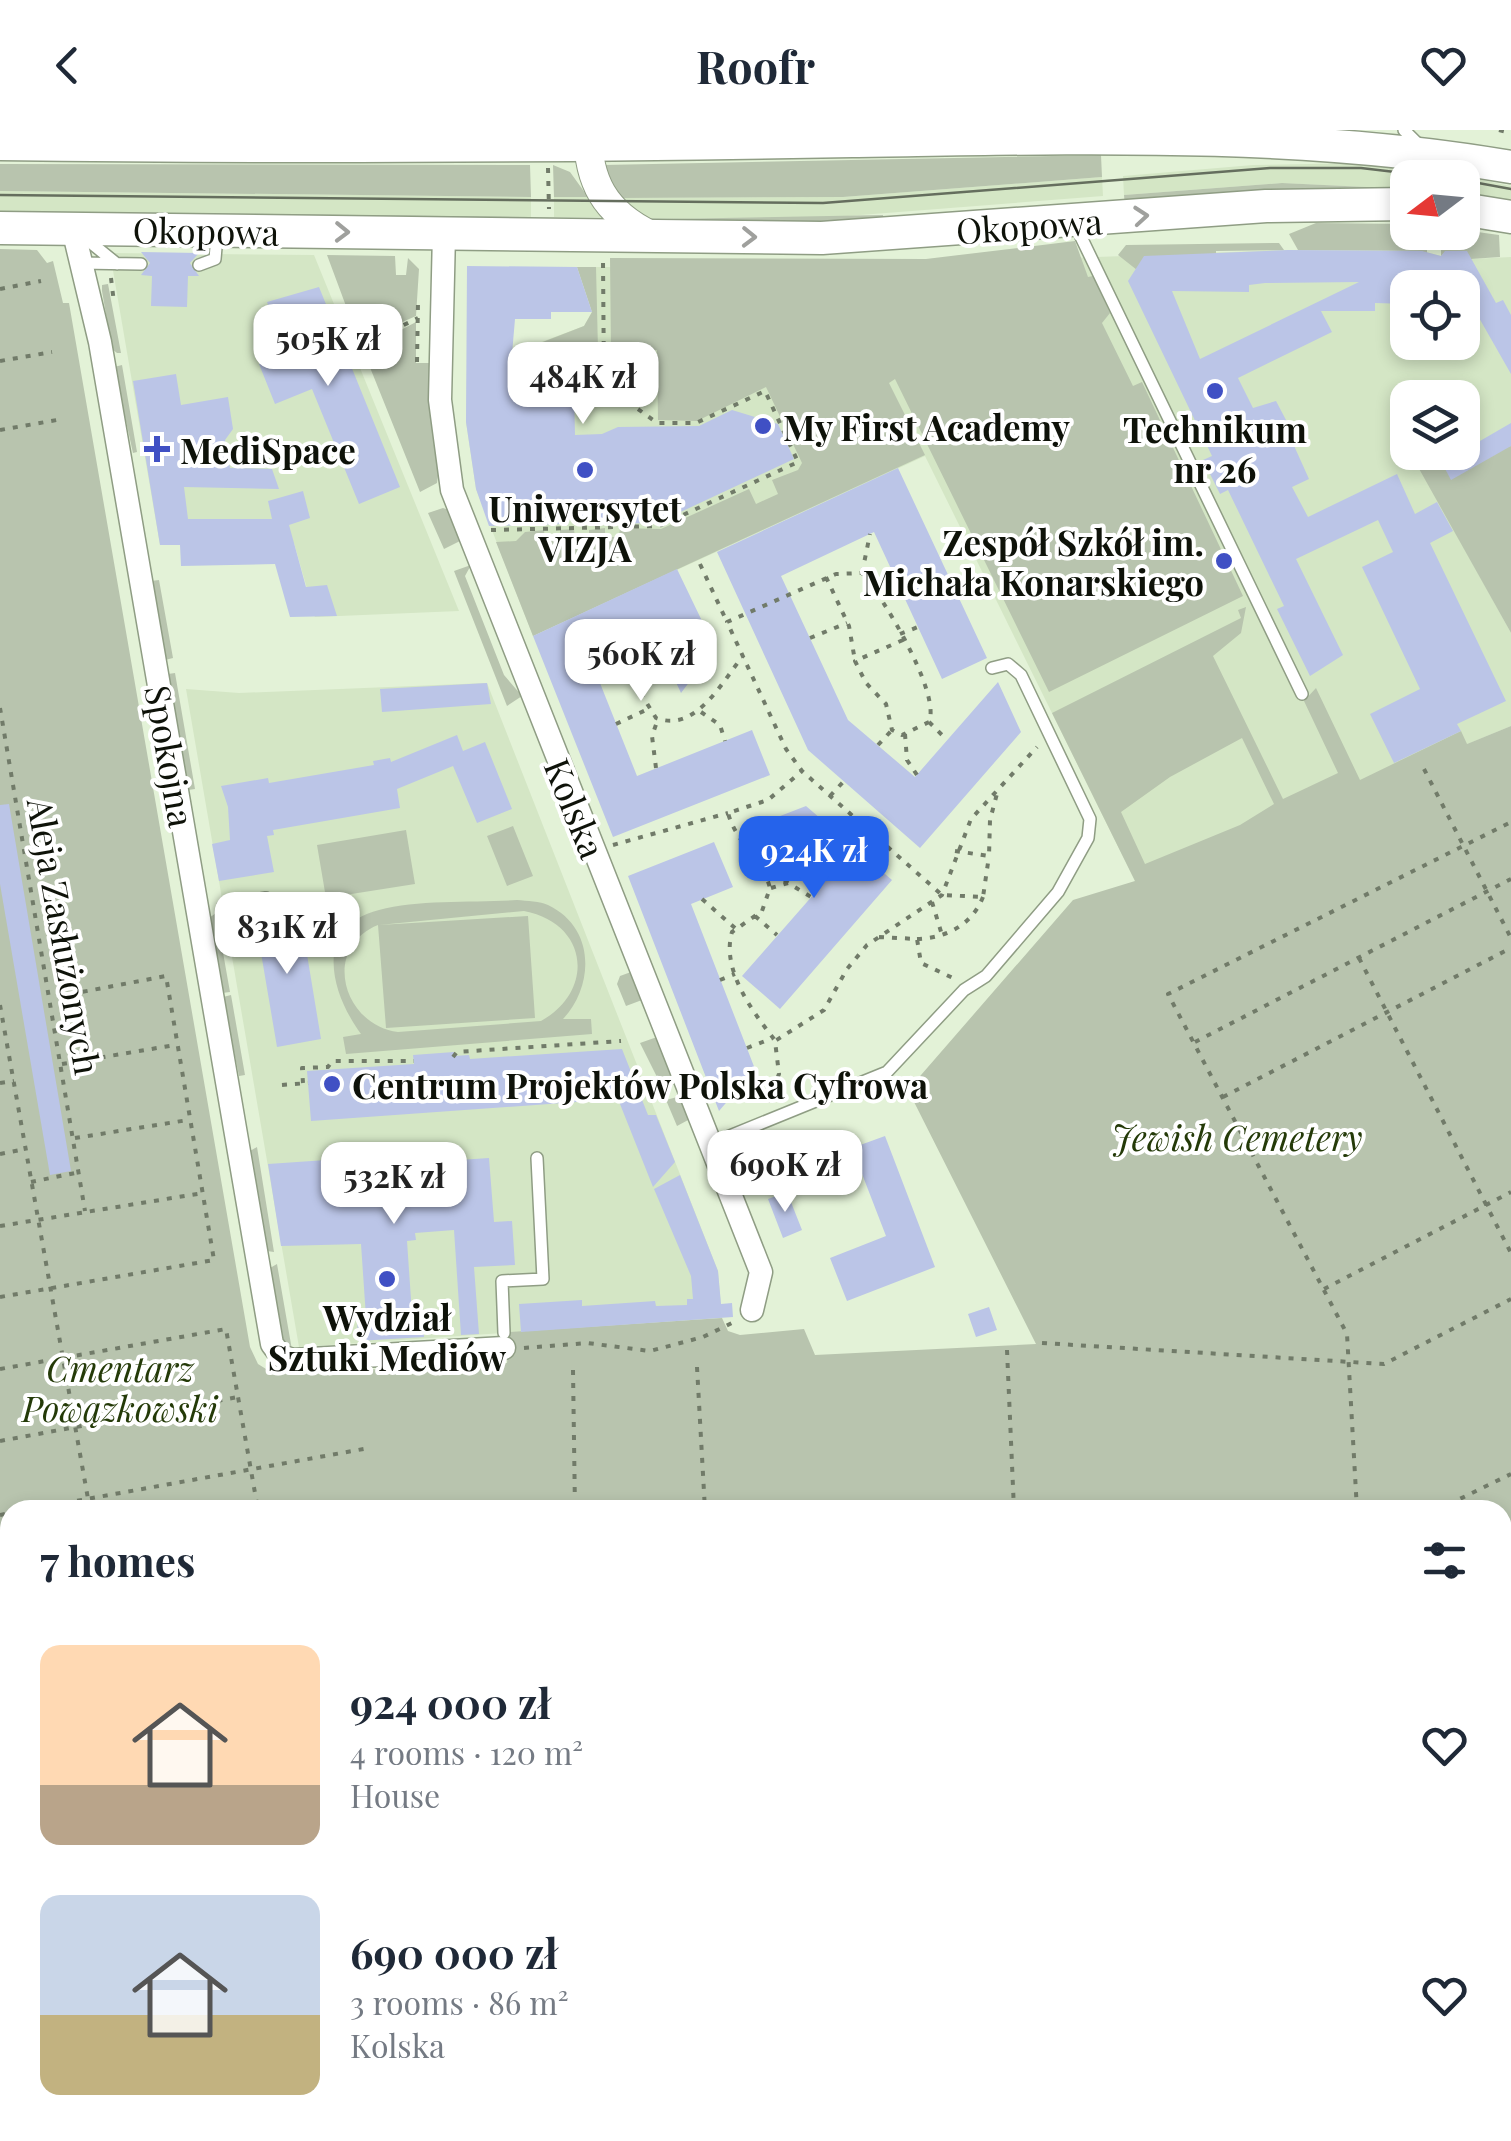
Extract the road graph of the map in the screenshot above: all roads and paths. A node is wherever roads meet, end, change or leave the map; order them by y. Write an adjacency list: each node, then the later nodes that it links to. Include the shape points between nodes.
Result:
1 (1499, 130): 3 (path)
2 (1273, 133): 4 (main road); 5 (main road)
3 (1511, 133)
4 (602, 137): 6 (main road); 18 (street, via 590,170 606,202)
5 (1415, 141): 8 (main road)
6 (0, 144)
7 (548, 162): 9 (path)
8 (1511, 167)
9 (548, 197)
10 (1390, 204): 13 (main road, Okopowa, one-way to 10)
11 (1480, 212): 12 (main road)
12 (1511, 217)
13 (1080, 221): 18 (main road, Okopowa, one-way to 13, via 881,237); 55 (lane, via 1081,237)
14 (0, 228): 15 (main road, Okopowa)
15 (74, 229): 16 (main road, Okopowa); 20 (street, Spokojna); 21 (lane)
16 (217, 230): 17 (main road, Okopowa, one-way to 17); 23 (lane, via 214,259)
17 (444, 234): 18 (main road, Okopowa); 123 (street, Kolska, via 440,400 452,490)
18 (651, 235)
19 (603, 254): 33 (path)
20 (80, 263): 21 (lane); 141 (street, Spokojna, via 103,362 272,1344 294,1360)
21 (122, 264): 22 (lane); 27 (path, via 126,274 110,279)
22 (141, 264)
23 (199, 264)
24 (41, 281): 25 (path)
25 (0, 288)
26 (418, 302): 28 (path)
27 (116, 311)
28 (418, 318): 29 (path); 32 (path)
29 (357, 348)
30 (52, 352): 31 (path)
31 (0, 361)
32 (417, 362)
33 (604, 384): 34 (path); 37 (path, via 657,423 696,423 765,391 798,462 659,526)
34 (512, 386)
35 (56, 420): 36 (path)
36 (0, 430)
37 (486, 530)
38 (870, 534): 40 (path)
39 (700, 564): 44 (path)
40 (862, 574): 41 (path); 43 (path)
41 (826, 577): 44 (path); 45 (path)
42 (896, 580): 43 (path)
43 (876, 590): 47 (path)
44 (727, 622): 50 (path)
45 (848, 623): 48 (path); 52 (path)
46 (918, 627): 47 (path)
47 (902, 637): 52 (path); 60 (path, via 931,698)
48 (810, 638)
49 (661, 652): 54 (path, via 648,659)
50 (743, 656): 58 (path); 70 (path)
51 (602, 658): 54 (path, via 620,675)
52 (855, 661): 62 (path, via 886,704)
53 (992, 668): 63 (lane, via 1014,667)
54 (638, 678): 57 (path)
55 (1302, 694)
56 (0, 708): 105 (path, Aleja Zasłużonych)
57 (648, 709): 59 (path); 61 (path)
58 (699, 711): 59 (path, via 676,722); 66 (path, via 720,725)
59 (658, 719): 68 (path, via 652,736)
60 (929, 722): 64 (path); 65 (path)
61 (616, 724)
62 (892, 730): 64 (path); 67 (path)
63 (1050, 733): 73 (path); 104 (lane, via 1088,808 1088,838 1058,892 986,976)
64 (905, 734): 71 (path)
65 (947, 740)
66 (725, 741)
67 (878, 745)
68 (656, 768)
69 (1424, 769): 78 (path)
70 (802, 771): 74 (path); 75 (path, via 782,792)
71 (917, 775)
72 (844, 781): 74 (path)
73 (998, 790): 79 (path, via 971,818); 80 (path)
74 (830, 796): 86 (path)
75 (728, 813): 77 (path); 84 (path)
76 (1511, 822): 78 (path)
77 (611, 846)
78 (1462, 846): 85 (path); 110 (path, via 1168,994)
79 (955, 851): 80 (path); 86 (path)
80 (988, 856): 88 (path)
81 (798, 866): 83 (path)
82 (1511, 879): 85 (path)
83 (782, 885): 84 (path); 87 (path, via 796,885)
84 (770, 888): 93 (path)
85 (1486, 892): 98 (path); 101 (path)
86 (942, 895): 88 (path); 91 (path)
87 (811, 897)
88 (983, 897): 96 (path, via 965,923)
89 (266, 898): 92 (lane)
90 (702, 899): 94 (path)
91 (932, 902): 96 (path); 97 (path)
92 (223, 906)
93 (755, 916): 94 (path); 95 (path)
94 (736, 928): 102 (path, via 729,944)
95 (778, 935)
96 (942, 935): 99 (path)
97 (878, 936): 99 (path); 108 (path, via 847,968 824,1010)
98 (1511, 938)
99 (917, 940): 104 (path, via 921,963 948,973)
100 (1511, 948): 107 (path)
101 (1359, 958): 107 (path); 110 (path)
102 (735, 974): 103 (path); 108 (path)
103 (720, 980)
104 (964, 990): 123 (lane, via 887,1072)
105 (50, 998): 111 (path, via 166,976); 115 (path, Aleja Zasłużonych)
106 (0, 1009): 116 (path)
107 (1387, 1012): 119 (path); 131 (path)
108 (774, 1039): 112 (path); 120 (path, via 776,1088)
109 (621, 1041): 113 (path, via 469,1051)
110 (1194, 1043): 119 (path)
111 (178, 1044): 115 (path); 121 (path)
112 (747, 1048)
113 (453, 1058)
114 (414, 1061): 118 (path, via 332,1061 302,1068 306,1083)
115 (62, 1064): 122 (path, Aleja Zasłużonych)
116 (14, 1081): 117 (path); 124 (path)
117 (0, 1083)
118 (282, 1084)
119 (1223, 1096): 137 (path)
120 (761, 1106)
121 (190, 1120): 122 (path); 129 (path)
122 (75, 1138): 127 (path, Aleja Zasłużonych)
123 (710, 1144): 140 (street, Kolska, via 760,1272)
124 (25, 1149): 125 (path); 128 (path)
125 (0, 1154)
126 (537, 1158): 141 (lane, via 543,1279 502,1281)
127 (80, 1172): 128 (path); 132 (path, Aleja Zasłużonych)
128 (31, 1182): 133 (path)
129 (203, 1192): 132 (path); 136 (path, via 214,1260)
130 (1511, 1192): 131 (path)
131 (1486, 1206): 135 (path); 137 (path)
132 (85, 1211): 133 (path)
133 (38, 1219): 134 (path); 136 (path)
134 (0, 1226)
135 (1511, 1252)
136 (50, 1288): 138 (path); 144 (path)
137 (1324, 1289): 145 (path, via 1347,1334)
138 (0, 1297)
139 (1511, 1298): 145 (path, via 1384,1364)
140 (752, 1310): 141 (path, via 703,1337 650,1351)
141 (504, 1340)
142 (1042, 1343): 145 (path)
143 (1007, 1350): 160 (path)
144 (63, 1358): 147 (path); 149 (path, via 226,1329); 150 (path)
145 (1349, 1362): 161 (path)
146 (698, 1367): 159 (path)
147 (0, 1369)
148 (573, 1370): 158 (path)
149 (238, 1397): 150 (path); 153 (path)
150 (75, 1428): 151 (path); 155 (path)
151 (0, 1442)
152 (369, 1448): 153 (path)
153 (252, 1470): 155 (path); 157 (path)
154 (1511, 1474): 162 (path)
155 (88, 1499): 156 (path)
156 (82, 1500)
157 (256, 1500)
158 (575, 1500)
159 (705, 1500)
160 (1014, 1500)
161 (1357, 1500)
162 (1458, 1500)

